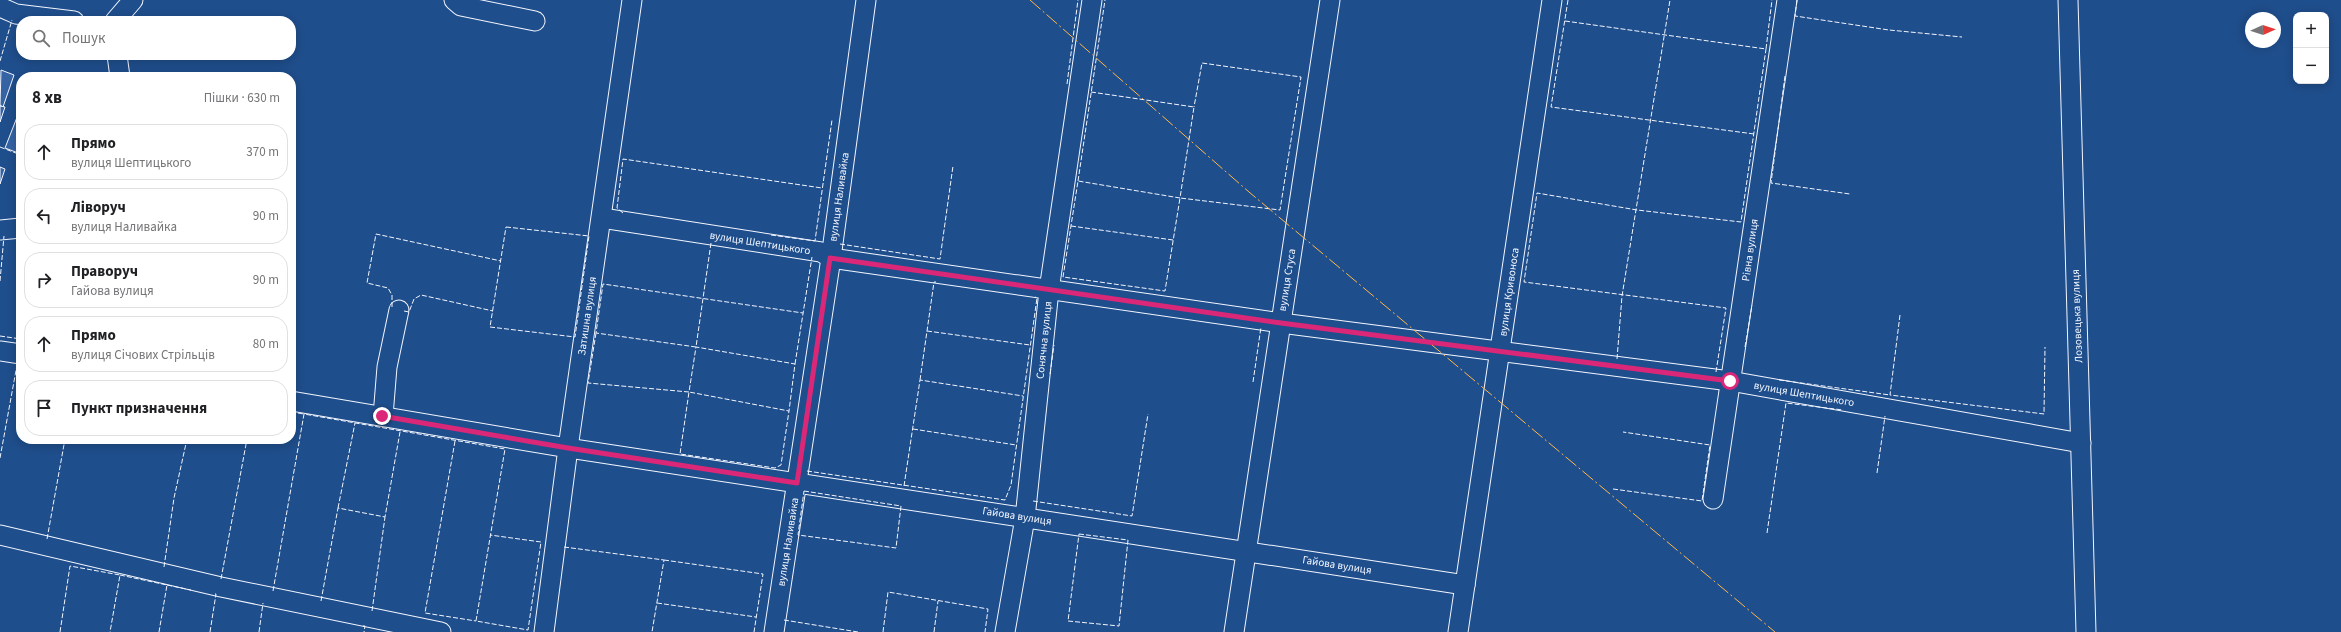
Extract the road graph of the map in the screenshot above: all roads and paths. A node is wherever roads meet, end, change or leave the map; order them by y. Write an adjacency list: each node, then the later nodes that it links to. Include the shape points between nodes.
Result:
1 (133, 0): 12 (street)
2 (454, 0): 13 (street, via 461,6)
3 (632, 0): 16 (street, Затишна вулиця)
4 (866, 0): 19 (street, вулиця Наливайка)
5 (1092, 0): 20 (street, Сонячна вулиця)
6 (1330, 0): 22 (street, вулиця Стуса)
7 (1552, 0): 24 (street, вулиця Кривоноса)
8 (1787, 0): 26 (street, Рівна вулиця)
9 (2068, 0): 29 (street, Лозовецька вулиця)
10 (0, 7): 11 (street, via 16,14)
11 (33, 16)
12 (119, 16)
13 (535, 21)
14 (118, 60): 15 (street)
15 (119, 72)
16 (602, 218): 19 (street, вулиця Шептицького, via 821,252); 30 (street, Затишна вулиця)
17 (16, 228): 18 (street)
18 (0, 230)
19 (830, 258): 20 (street, вулиця Шептицького); 31 (street, вулиця Наливайка)
20 (1049, 290): 22 (street, вулиця Шептицького); 33 (street, Сонячна вулиця)
21 (399, 310): 28 (street, via 387,367)
22 (1281, 323): 24 (street, вулиця Шептицького); 35 (street, вулиця Стуса)
23 (0, 350): 25 (street)
24 (1500, 350): 26 (street, вулиця Шептицького); 36 (street, вулиця Кривоноса)
25 (16, 353)
26 (1730, 381): 29 (street, вулиця Шептицького); 32 (street, Рівна вулиця)
27 (296, 402): 28 (street, Гайова вулиця)
28 (382, 416): 30 (street, Гайова вулиця)
29 (2081, 443): 43 (street, Лозовецька вулиця)
30 (568, 448): 31 (street, Гайова вулиця); 38 (street, Затишна вулиця)
31 (797, 483): 33 (street, Гайова вулиця); 39 (street, вулиця Наливайка)
32 (1713, 499)
33 (1025, 518): 35 (street, Гайова вулиця); 40 (street, Сонячна вулиця)
34 (0, 535): 37 (street, via 221,587)
35 (1246, 551): 36 (street, Гайова вулиця); 41 (street, вулиця Стуса)
36 (1465, 585): 42 (street, вулиця Кривоноса)
37 (441, 632)
38 (544, 632)
39 (774, 632)
40 (1005, 632)
41 (1234, 632)
42 (1458, 632)
43 (2086, 632)

